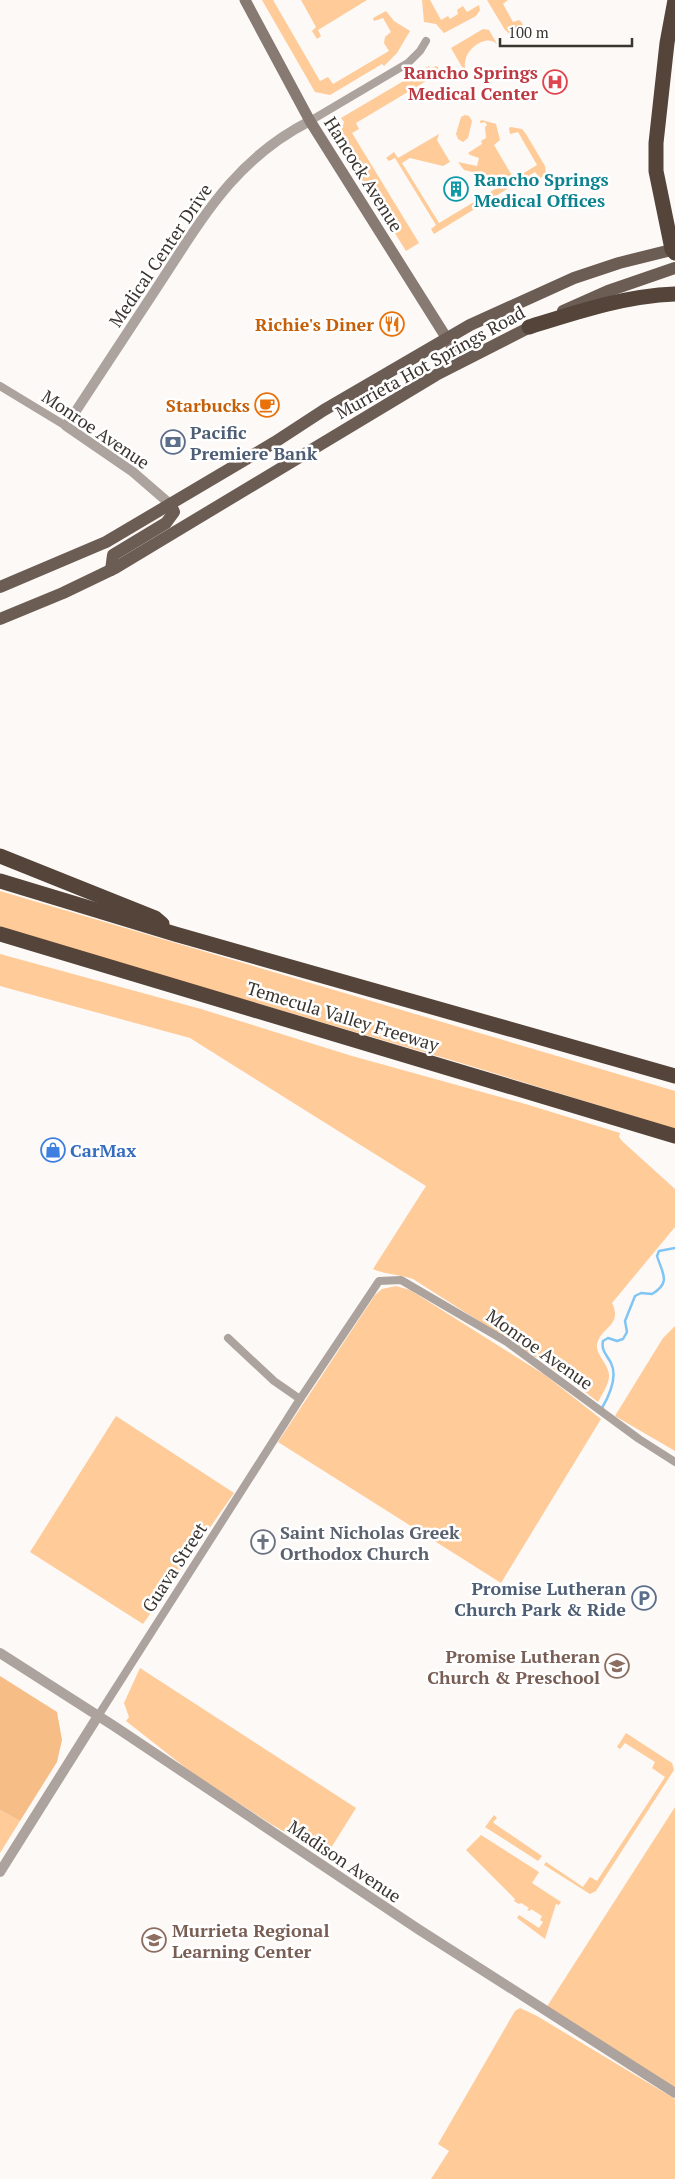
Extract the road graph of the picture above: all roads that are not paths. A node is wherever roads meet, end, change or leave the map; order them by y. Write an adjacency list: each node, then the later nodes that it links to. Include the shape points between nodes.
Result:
1 (245, 0): 4 (main road, Hancock Avenue)
2 (675, 0): 5 (highway, via 656,143 656,171)
3 (426, 41): 4 (street, Medical Center Drive, via 408,63)
4 (310, 121): 9 (main road, Hancock Avenue); 12 (street, Medical Center Drive, via 263,152 222,191)
5 (674, 250): 9 (main road, Murrieta Hot Springs Road, via 574,278)
6 (675, 268): 8 (main road, Murrieta Hot Springs Road, via 608,292)
7 (675, 294): 8 (highway, via 614,302)
8 (529, 327): 10 (main road, Murrieta Hot Springs Road)
9 (446, 338): 10 (main road, Hancock Avenue); 13 (main road, Murrieta Hot Springs Road)
10 (461, 361): 14 (main road, Murrieta Hot Springs Road)
11 (0, 386): 12 (street, Monroe Avenue)
12 (66, 426): 13 (street, Monroe Avenue, via 133,472)
13 (170, 504): 14 (main road, via 174,512 166,523 113,555); 15 (main road, Murrieta Hot Springs Road, via 106,542)
14 (111, 570): 16 (main road, Murrieta Hot Springs Road)
15 (0, 587)
16 (0, 619)
17 (0, 856): 20 (highway, via 155,918)
18 (0, 881): 20 (highway, Temecula Valley Freeway)
19 (0, 934): 22 (highway, Temecula Valley Freeway)
20 (174, 934): 23 (highway, Temecula Valley Freeway)
21 (0, 940): 22 (highway)
22 (107, 965): 24 (highway, Temecula Valley Freeway)
23 (675, 1076)
24 (675, 1136)
25 (379, 1281): 27 (street, Guava Street); 28 (street, Monroe Avenue, via 402,1280 507,1342)
26 (228, 1338): 27 (street, via 274,1381)
27 (300, 1399): 30 (street, Guava Street)
28 (675, 1462)
29 (0, 1653): 30 (street, Madison Avenue)
30 (98, 1716): 31 (street, Guava Street); 32 (street, Madison Avenue, via 418,1929)
31 (0, 1872)
32 (675, 2093)

